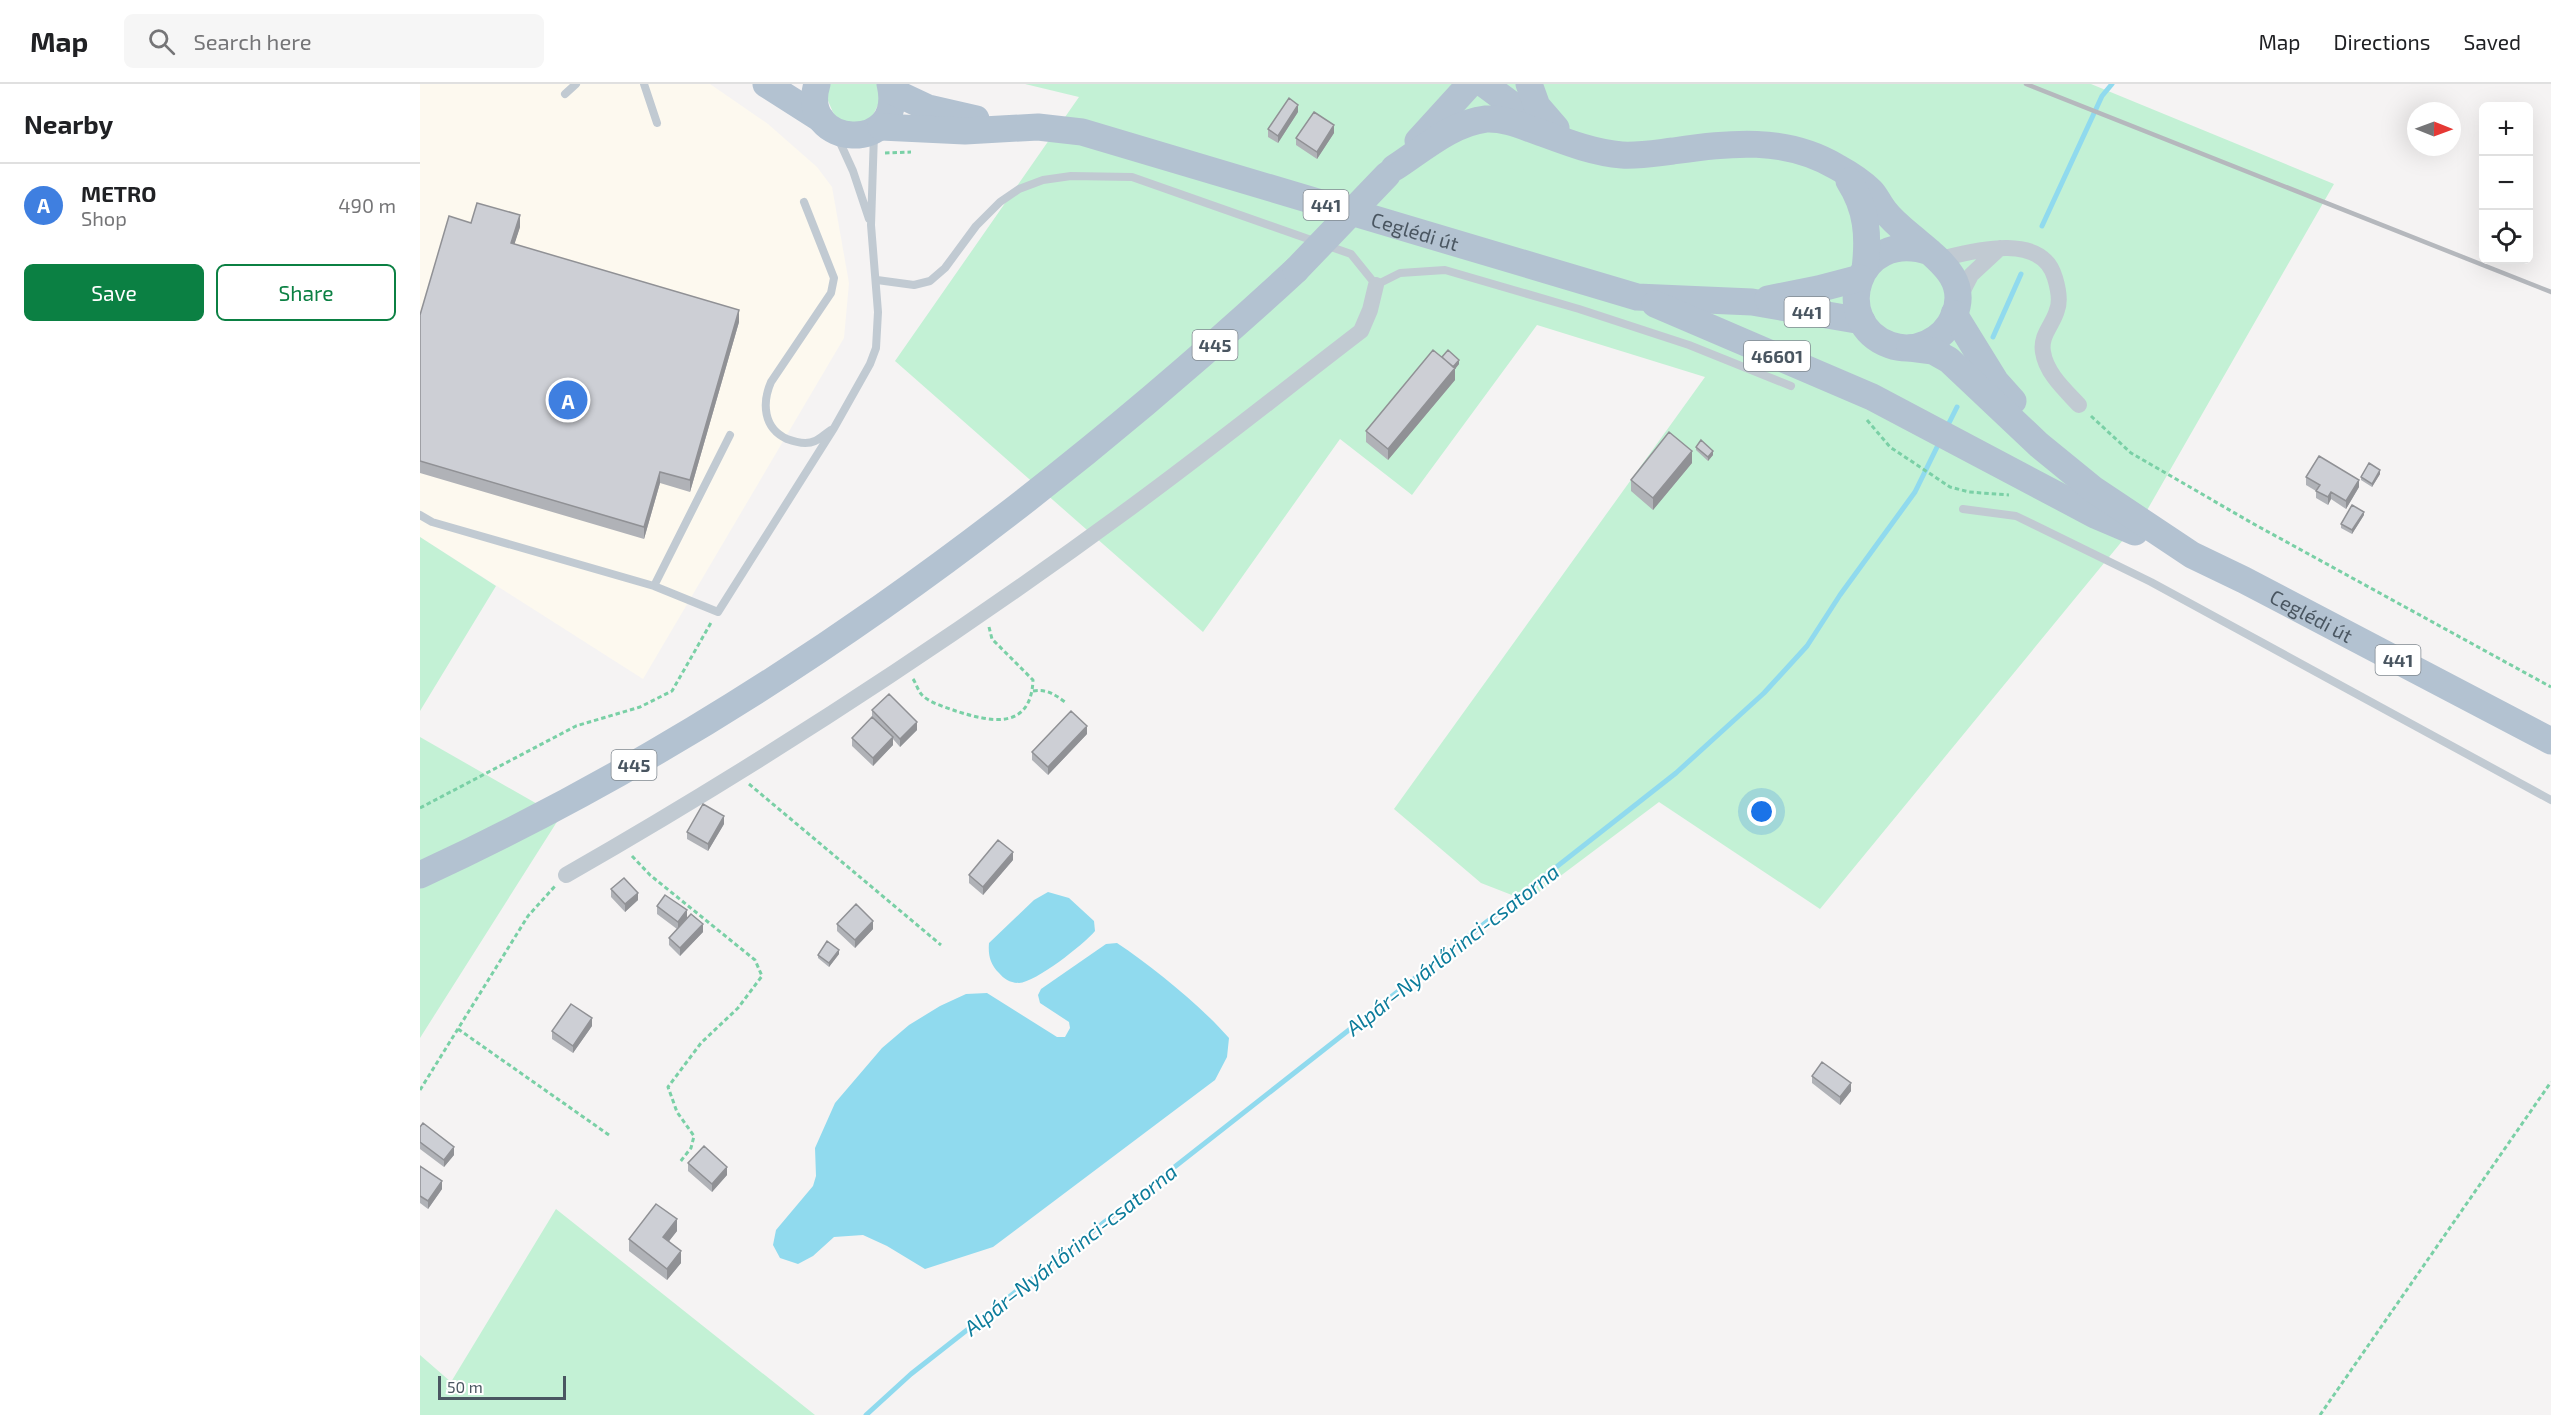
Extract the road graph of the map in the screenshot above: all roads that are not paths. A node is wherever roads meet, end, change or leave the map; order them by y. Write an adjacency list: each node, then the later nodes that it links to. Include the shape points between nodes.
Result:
1 (576, 84): 9 (lane)
2 (644, 84): 10 (lane)
3 (766, 84): 11 (main road, 441)
4 (817, 84): 11 (main road, via 815,101)
5 (1470, 84): 16 (main road, 445)
6 (1484, 84): 14 (main road)
7 (1529, 84): 14 (main road, via 1537,106)
8 (891, 87): 12 (main road, Ceglédi út / 441, via 928,108); 13 (main road, 441, via 890,110)
9 (565, 94)
10 (657, 123)
11 (828, 125): 13 (main road, 441, via 860,136); 18 (lane, via 853,171)
12 (1012, 127): 13 (main road, Ceglédi út / 441); 24 (main road, Ceglédi út / 441, via 1082,132)
13 (877, 137): 18 (lane, via 871,176)
14 (1568, 142): 15 (main road, via 1622,155 1764,143 1793,147); 16 (main road, via 1512,122 1488,119 1462,124)
15 (1842, 170): 20 (main road, via 1871,190 1895,223); 21 (main road, via 1857,194 1866,223 1868,243)
16 (1391, 172): 40 (main road, 445, bridge, via 1225,336 1067,469 964,549 839,638 742,700 599,785)
17 (804, 202): 31 (lane, via 834,283 771,382 765,395 766,417 779,435 796,443 814,442)
18 (871, 225): 22 (lane)
19 (2000, 248): 20 (street); 26 (street, via 1971,275); 30 (street, via 2027,250 2043,259 2054,274 2058,308 2043,336 2043,351 2048,367)
20 (1935, 255): 21 (main road, 441, via 1916,247 1901,247 1875,258); 26 (main road, via 1954,278)
21 (1862, 274): 25 (main road, Ceglédi út / 441, via 1818,289); 27 (main road, 441, via 1857,292)
22 (877, 280): 23 (lane, via 914,285 930,281 1000,202 1043,180 1071,176 1132,177 1351,254); 31 (lane, via 876,348)
23 (1376, 285): 29 (lane, via 1400,273 1445,270 1689,345); 41 (street, via 1361,331 1130,508 913,659 736,773)
24 (1637, 297): 25 (main road, Ceglédi út / 441); 36 (main road, 46601, via 1872,397 2095,515)
25 (1752, 302): 27 (main road, Ceglédi út / 441)
26 (1956, 308): 28 (main road, via 1937,338); 33 (main road, Ceglédi út, via 1996,382)
27 (1862, 321): 28 (main road, 441, via 1877,339)
28 (1910, 348): 33 (main road, Ceglédi út / 441, via 1933,351 1949,360)
29 (1791, 386)
30 (2079, 405)
31 (834, 428): 37 (lane, via 718,612)
32 (730, 435): 37 (lane)
33 (2079, 477): 36 (main road, Ceglédi út / 441)
34 (1963, 509): 39 (lane, via 2016,516 2151,582)
35 (420, 514): 37 (lane, via 432,522)
36 (2192, 555): 38 (main road, Ceglédi út / 441)
37 (654, 586)
38 (2551, 741)
39 (2551, 800)
40 (420, 875)
41 (566, 875)

